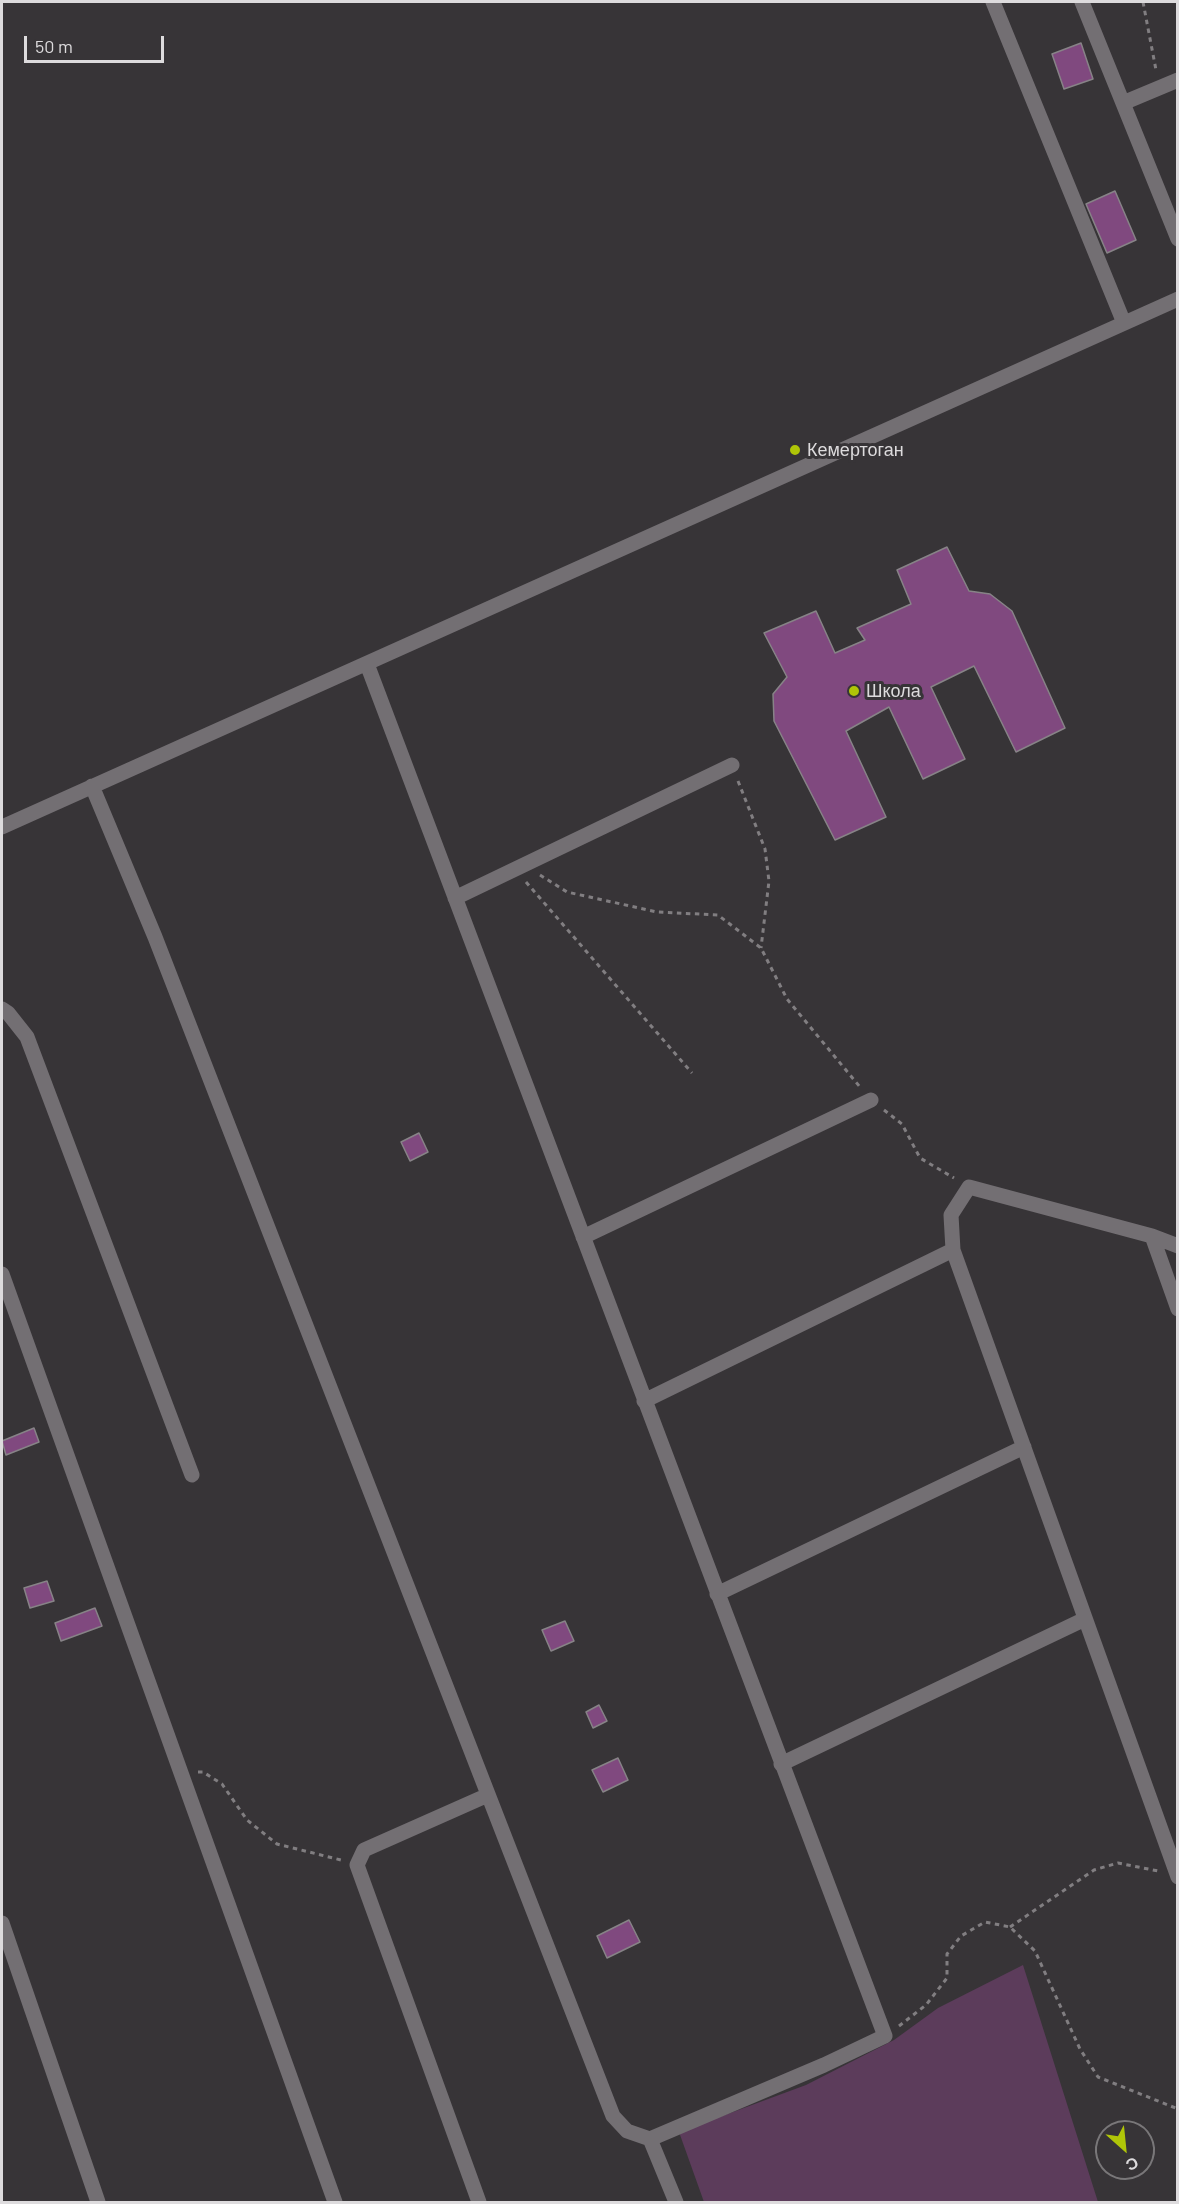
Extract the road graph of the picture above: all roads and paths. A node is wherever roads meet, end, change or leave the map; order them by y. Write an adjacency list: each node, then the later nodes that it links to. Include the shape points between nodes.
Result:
1 (993, 2): 9 (street)
2 (1082, 2): 6 (street)
3 (1143, 2): 5 (path)
4 (1178, 80): 5 (street)
5 (1160, 88): 6 (street)
6 (1123, 103): 7 (street)
7 (1178, 239)
8 (1178, 299): 9 (street)
9 (1124, 323): 10 (street)
10 (367, 664): 12 (street); 15 (street)
11 (732, 765): 14 (street); 16 (path, via 765,849 769,881)
12 (92, 786): 13 (street); 34 (street, via 155,937)
13 (2, 827)
14 (519, 867): 15 (street); 16 (path, via 567,892 657,912 718,915); 18 (path)
15 (455, 898): 22 (street)
16 (761, 948): 19 (path, via 787,999)
17 (2, 1009): 29 (street, via 27,1037)
18 (692, 1073)
19 (871, 1100): 20 (path, via 902,1124 920,1158); 22 (street)
20 (969, 1187): 21 (street); 24 (street, via 951,1215)
21 (1152, 1236): 23 (street); 26 (street)
22 (583, 1237): 27 (street)
23 (1178, 1246)
24 (953, 1250): 27 (street); 28 (street)
25 (2, 1274): 33 (street)
26 (1178, 1309)
27 (644, 1401): 30 (street)
28 (1024, 1447): 30 (street); 31 (street)
29 (192, 1475)
30 (717, 1594): 32 (street)
31 (1085, 1619): 32 (street); 36 (street)
32 (782, 1764): 39 (street)
33 (180, 1772): 35 (path, via 203,1772 222,1784 247,1820 277,1844); 43 (street)
34 (488, 1795): 35 (street, via 364,1850); 41 (street, via 613,2116 627,2131)
35 (357, 1865): 44 (street)
36 (1177, 1876): 38 (path, via 1118,1863 1094,1870)
37 (2, 1923): 42 (street)
38 (1010, 1927): 39 (path, via 985,1922 961,1936 947,1954 947,1978 926,2005); 40 (path, via 1035,1951 1080,2049 1098,2077)
39 (885, 2036): 41 (street)
40 (1178, 2109)
41 (650, 2139): 45 (street)
42 (98, 2202)
43 (335, 2202)
44 (479, 2202)
45 (676, 2202)

